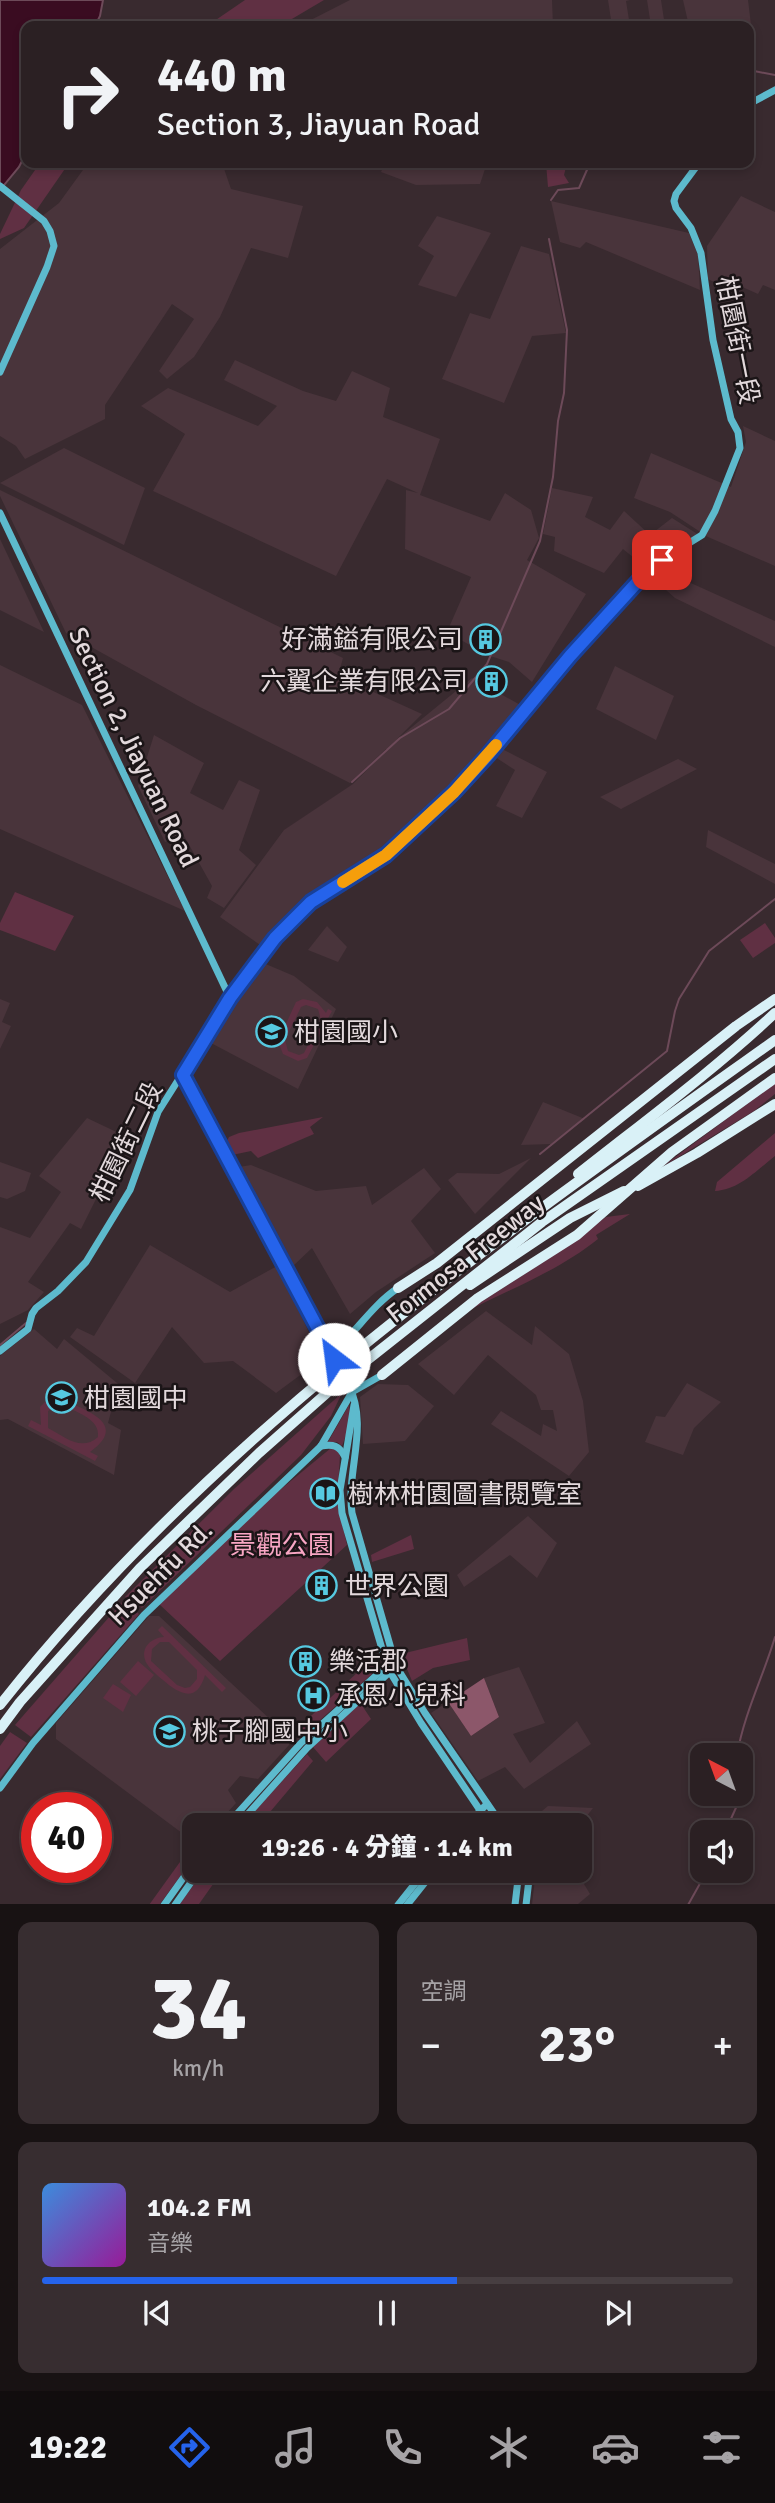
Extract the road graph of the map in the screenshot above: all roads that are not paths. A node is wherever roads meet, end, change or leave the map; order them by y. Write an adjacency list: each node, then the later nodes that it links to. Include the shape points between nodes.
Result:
1 (775, 90): 2 (street)
2 (754, 101)
3 (695, 168): 7 (street, 柑園街一段, via 674,201 701,253 713,340 740,448 702,535 652,566 454,792 386,855 306,906 275,938)
4 (0, 186): 5 (street, via 44,221 54,246)
5 (0, 372)
6 (0, 513): 7 (street, Section 2, Jiayuan Road)
7 (230, 998): 12 (street, 柑園街二段)
8 (775, 999): 16 (highway, via 437,1263)
9 (775, 1013): 15 (highway, via 687,1090)
10 (775, 1040): 15 (highway, Formosa Freeway)
11 (775, 1059): 17 (highway, Formosa Freeway, via 542,1223)
12 (183, 1075): 16 (street, via 332,1356 380,1300); 18 (street, 柑園街二段, via 158,1112 130,1191 86,1262 36,1308 28,1329)
13 (775, 1078): 19 (highway, via 672,1152 577,1235 478,1298)
14 (775, 1104): 17 (highway, via 645,1183 570,1219)
15 (445, 1280): 25 (highway, Formosa Freeway, via 298,1399 151,1534)
16 (398, 1288)
17 (404, 1332): 26 (highway, Formosa Freeway, via 258,1453 140,1568)
18 (0, 1351)
19 (382, 1375): 20 (street)
20 (351, 1389): 21 (street); 22 (street, Hsuehfu Rd.)
21 (355, 1401): 23 (street); 24 (street, via 359,1421 349,1496)
22 (321, 1446): 23 (street, via 338,1447); 27 (street, Hsuehfu Rd., via 153,1605 33,1743)
23 (345, 1457): 24 (street, via 342,1513)
24 (391, 1666): 28 (street); 29 (street, via 301,1743); 30 (street); 31 (street)
25 (0, 1705)
26 (0, 1728)
27 (0, 1788)
28 (489, 1807): 32 (street); 33 (street)
29 (238, 1813)
30 (249, 1813)
31 (481, 1813)
32 (483, 1813)
33 (493, 1813)
34 (182, 1880): 40 (street)
35 (191, 1883): 41 (street)
36 (415, 1883): 42 (street)
37 (424, 1883): 43 (street)
38 (518, 1883): 44 (street)
39 (529, 1883): 45 (street)
40 (165, 1904)
41 (176, 1904)
42 (399, 1904)
43 (408, 1904)
44 (515, 1904)
45 (526, 1904)

